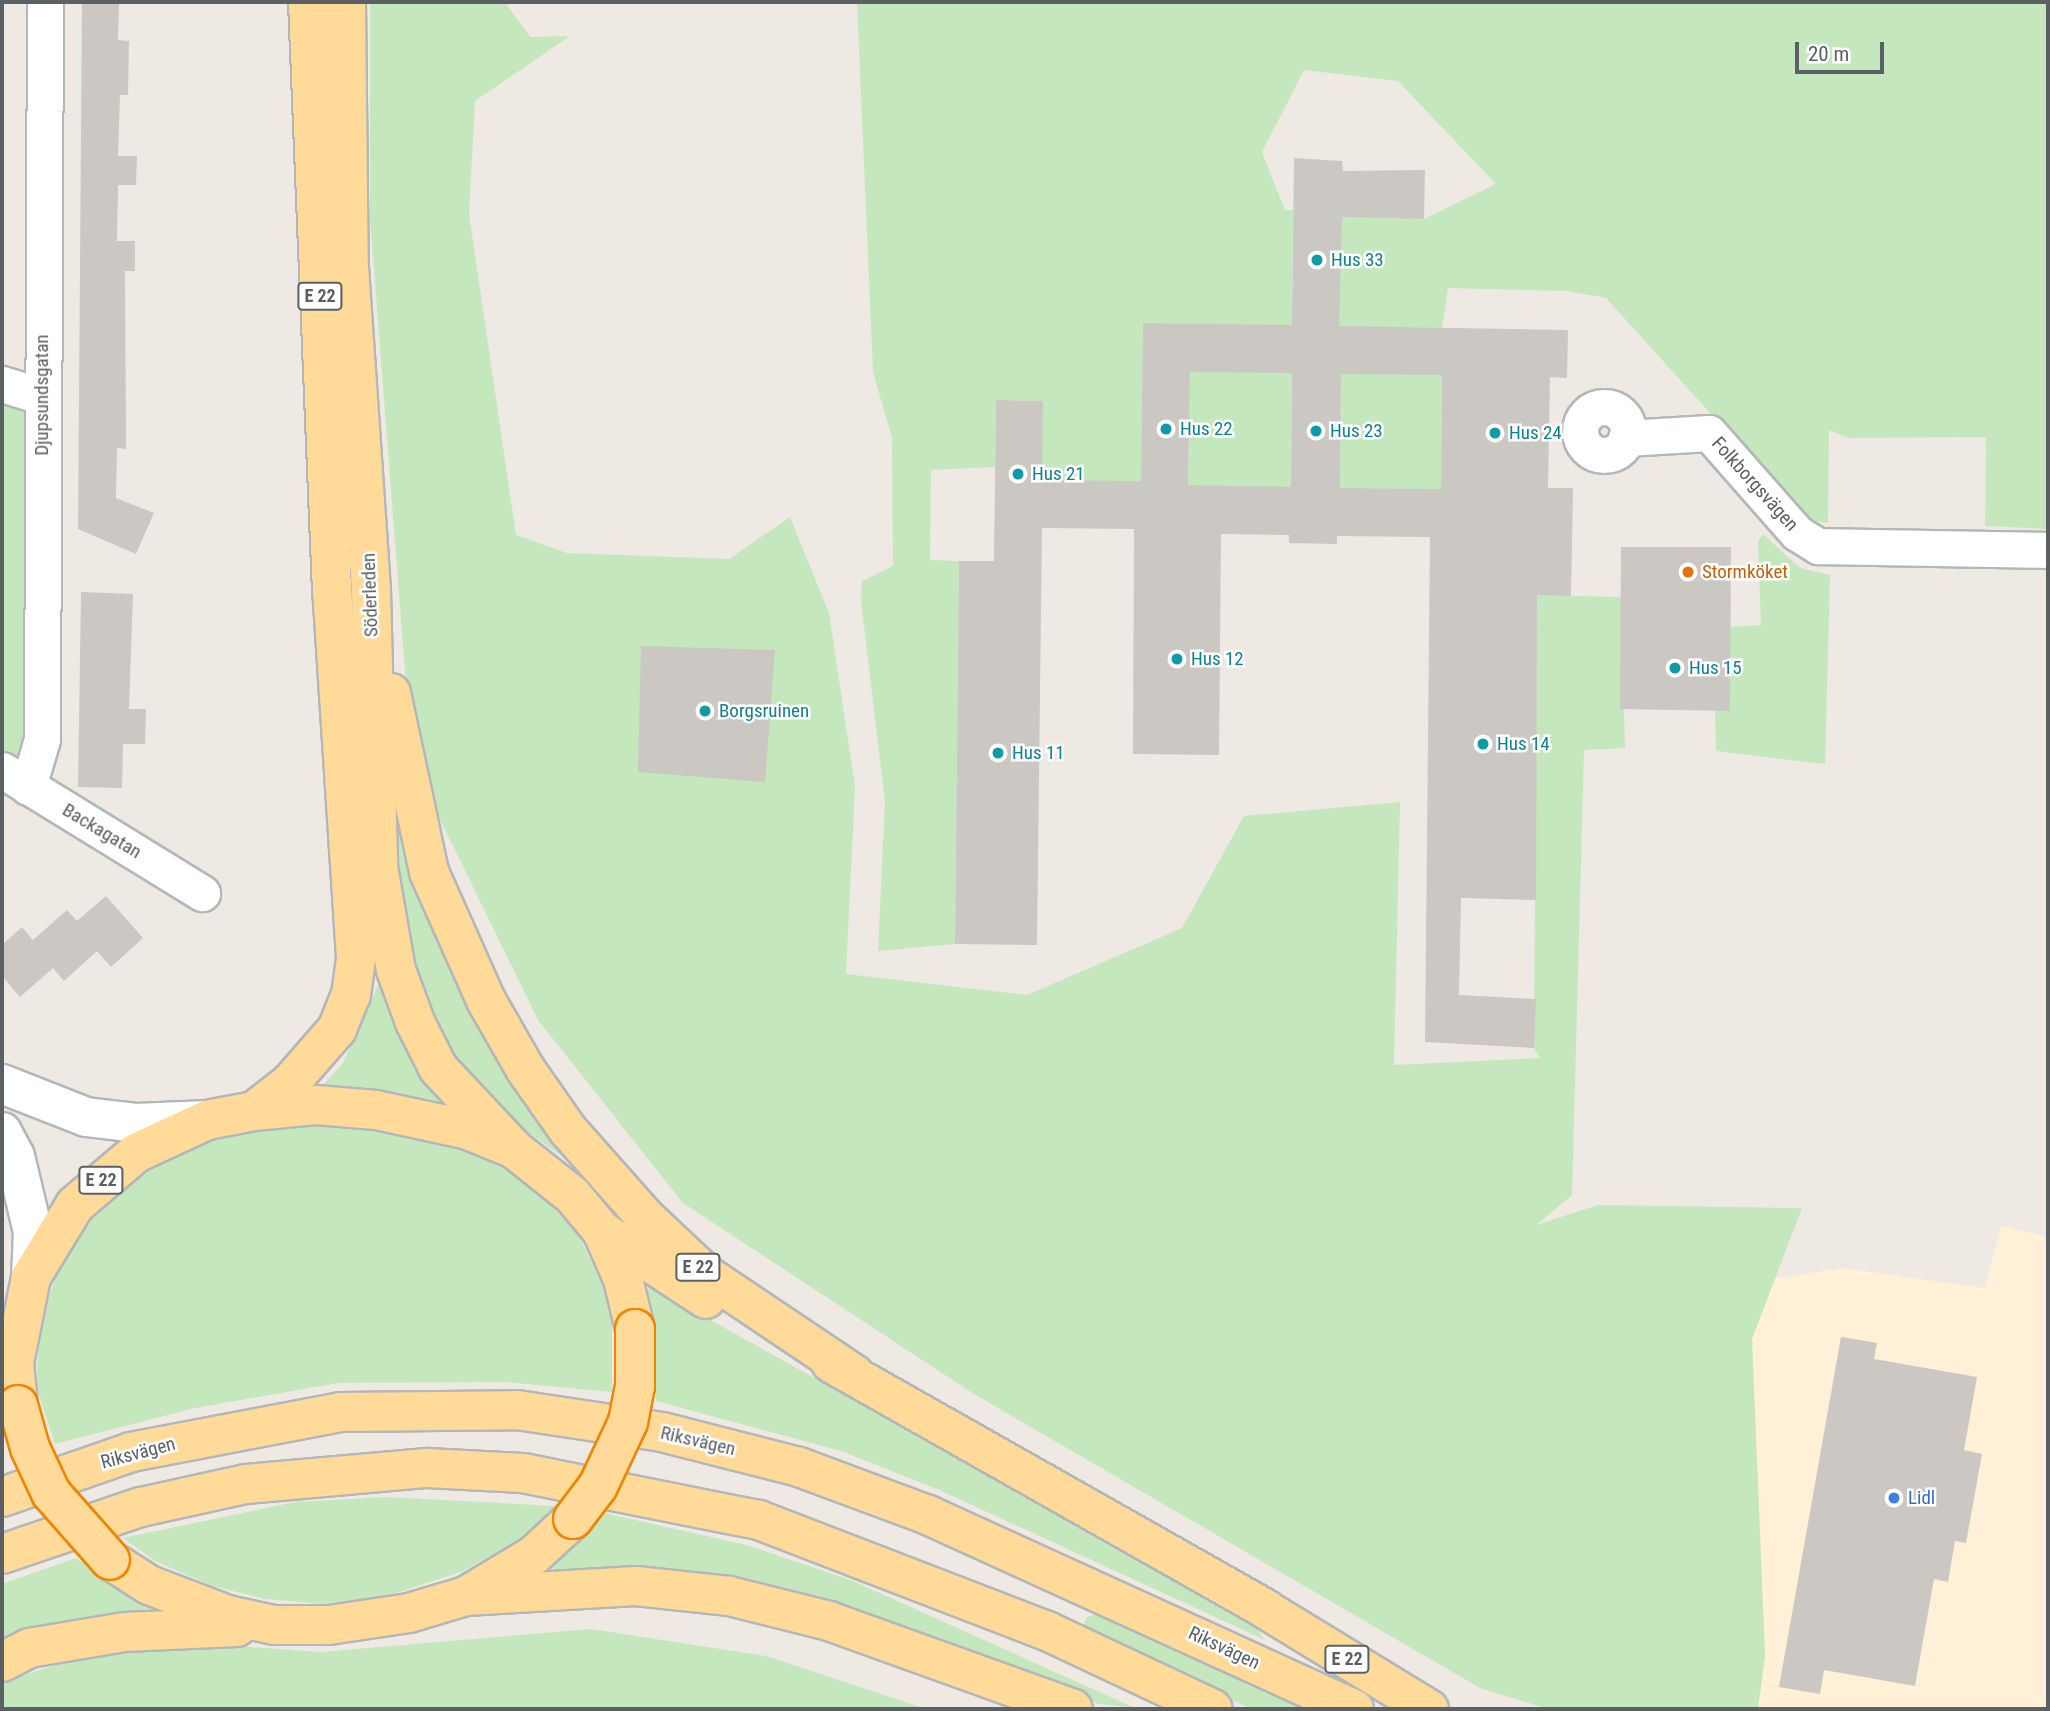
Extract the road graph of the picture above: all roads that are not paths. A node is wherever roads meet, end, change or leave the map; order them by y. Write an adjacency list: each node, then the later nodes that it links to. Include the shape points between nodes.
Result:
1 (45, 2): 5 (street, Djupsundsgatan)
2 (308, 2): 12 (highway, Söderleden / E 22, via 332,591 356,958 351,995 337,1028 290,1083)
3 (346, 2): 8 (highway, Söderleden / E 22, via 349,267)
4 (2, 384): 5 (street)
5 (41, 396): 9 (street, Djupsundsgatan, via 42,739)
6 (1626, 438): 7 (street, Folkborgsvägen, via 1709,433 1797,533 1818,546)
7 (2048, 550)
8 (371, 591): 15 (highway, Söderleden, via 378,867 396,971 438,1068); 19 (highway, E 22, via 429,872 487,1002 526,1070 568,1130 644,1216 708,1276)
9 (15, 778): 10 (street, Backagatan)
10 (202, 893)
11 (2, 1084): 13 (street, via 86,1117 136,1123)
12 (254, 1111): 13 (highway, E 22); 15 (highway, via 316,1105 376,1110 465,1129)
13 (207, 1120): 17 (highway, E 22, via 136,1153 102,1179 54,1233)
14 (2, 1132): 17 (street, via 15,1156 31,1222)
15 (514, 1149): 16 (highway, via 564,1188)
16 (602, 1231): 19 (highway, via 708,1300); 22 (highway, bridge, via 623,1279 635,1329 635,1386 628,1422 598,1486 573,1519 534,1555)
17 (28, 1293): 18 (highway); 23 (highway, E 22, bridge, via 14,1363 18,1405 30,1448 51,1493 110,1560 186,1601)
18 (2, 1339)
19 (854, 1374): 28 (highway, E 22, via 1265,1609)
20 (2, 1497): 27 (highway, Riksvägen, via 131,1452 340,1412 517,1410 649,1430 799,1466 928,1515)
21 (2, 1554): 26 (highway, via 142,1507 246,1484 387,1470 523,1473 759,1520 1047,1631)
22 (466, 1595): 23 (highway, E 22, via 409,1613 328,1625); 25 (highway, E 22, via 636,1586 740,1599 829,1621)
23 (274, 1625): 24 (highway, via 125,1632 29,1648)
24 (2, 1662)
25 (1073, 1709)
26 (1213, 1709)
27 (1354, 1709)
28 (1429, 1709)

